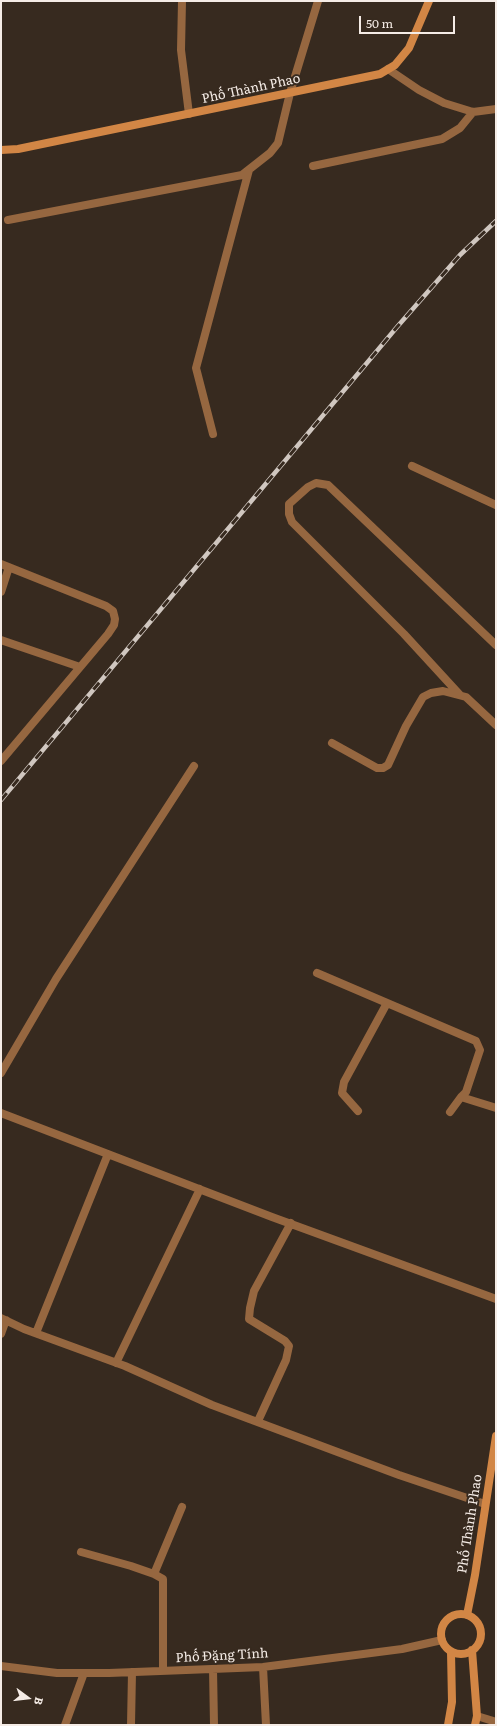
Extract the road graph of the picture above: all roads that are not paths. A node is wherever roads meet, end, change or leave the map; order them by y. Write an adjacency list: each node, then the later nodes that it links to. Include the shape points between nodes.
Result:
1 (182, 1): 8 (street, via 181,50)
2 (318, 1): 5 (street)
3 (429, 1): 4 (street, via 409,48 395,65)
4 (388, 69): 5 (street, Phố Thành Phao, via 380,74); 7 (street, via 431,97)
5 (290, 93): 8 (street, Phố Thành Phao); 11 (street, via 278,143)
6 (496, 109): 7 (street)
7 (473, 112): 10 (street, via 460,128 442,139)
8 (189, 114): 9 (street, Phố Thành Phao, via 18,149)
9 (1, 150)
10 (313, 166)
11 (249, 170): 12 (street, via 242,175); 13 (street, via 196,368)
12 (8, 220)
13 (213, 434)
14 (412, 466): 15 (street)
15 (496, 505)
16 (1, 564): 17 (street)
17 (9, 567): 18 (street); 21 (street, via 113,611 114,625)
18 (1, 592)
19 (1, 640): 21 (street)
20 (496, 645): 22 (street, via 328,485 316,483 289,504 292,522 404,634)
21 (80, 667): 25 (street)
22 (460, 695): 23 (street, via 466,697); 24 (street, via 443,691 422,697 388,765 383,768 377,768)
23 (496, 726)
24 (332, 743)
25 (1, 762)
26 (194, 766): 29 (street, via 56,979)
27 (317, 973): 28 (street)
28 (387, 1003): 30 (street, via 476,1041 480,1050 466,1092); 32 (street, via 344,1082 342,1093)
29 (1, 1072)
30 (461, 1096): 31 (street); 33 (street)
31 (496, 1108)
32 (358, 1111)
33 (450, 1112)
34 (1, 1113): 35 (street)
35 (108, 1154): 36 (street); 40 (street)
36 (200, 1189): 37 (street); 42 (street)
37 (290, 1224): 38 (street); 43 (street, via 254,1291 250,1308 249,1319 289,1346 286,1360)
38 (496, 1299)
39 (3, 1319): 40 (street); 41 (street)
40 (36, 1333): 42 (street)
41 (1, 1334)
42 (116, 1363): 43 (street, via 212,1405)
43 (258, 1421): 45 (street, via 399,1475)
44 (496, 1436): 45 (street, Phố Thành Phao)
45 (485, 1504): 49 (street, Phố Thành Phao)
46 (182, 1507): 48 (street)
47 (81, 1552): 48 (street)
48 (154, 1574): 56 (street, via 163,1579)
49 (467, 1615): 50 (street, via 460,1614 447,1620 441,1633); 51 (street, via 474,1618 480,1631 480,1638)
50 (442, 1640): 52 (street); 54 (street, Phố Đặng Tính, via 402,1649)
51 (472, 1650): 52 (street, via 458,1654); 59 (street)
52 (451, 1652): 65 (street, via 452,1702)
53 (1, 1666): 58 (street, Phố Đặng Tính, via 57,1673)
54 (263, 1667): 55 (street, Phố Đặng Tính); 64 (street)
55 (213, 1669): 56 (street, Phố Đặng Tính); 63 (street)
56 (163, 1671): 57 (street, Phố Đặng Tính)
57 (132, 1672): 58 (street, Phố Đặng Tính); 62 (street)
58 (84, 1673): 61 (street)
59 (477, 1716): 60 (street); 66 (street)
60 (496, 1722)
61 (65, 1725)
62 (131, 1725)
63 (214, 1725)
64 (266, 1725)
65 (448, 1725)
66 (475, 1725)

